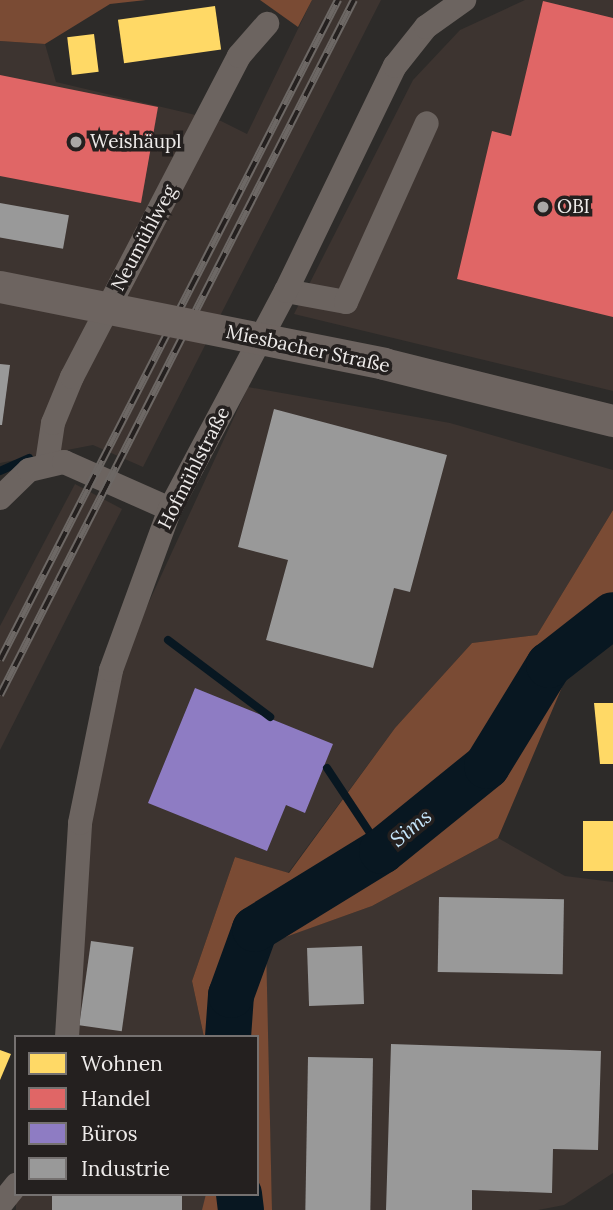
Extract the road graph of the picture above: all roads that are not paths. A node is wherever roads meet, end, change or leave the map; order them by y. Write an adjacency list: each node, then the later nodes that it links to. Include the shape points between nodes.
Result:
1 (464, 0): 5 (street, Hofmühlstraße, via 426,27 395,66)
2 (267, 24): 7 (street, Neumühlweg, via 239,56 72,377 52,423)
3 (427, 123): 5 (street, via 346,302)
4 (0, 287): 6 (main road, Miesbacher Straße, bridge, via 384,364)
5 (286, 291): 9 (street, Hofmühlstraße)
6 (613, 421)
7 (47, 463): 8 (street, via 29,470); 9 (street, via 85,470)
8 (0, 498)
9 (170, 509): 10 (street, Hofmühlstraße, via 111,670 83,811)
10 (66, 1035)
11 (14, 1188): 12 (street)
12 (0, 1205)

